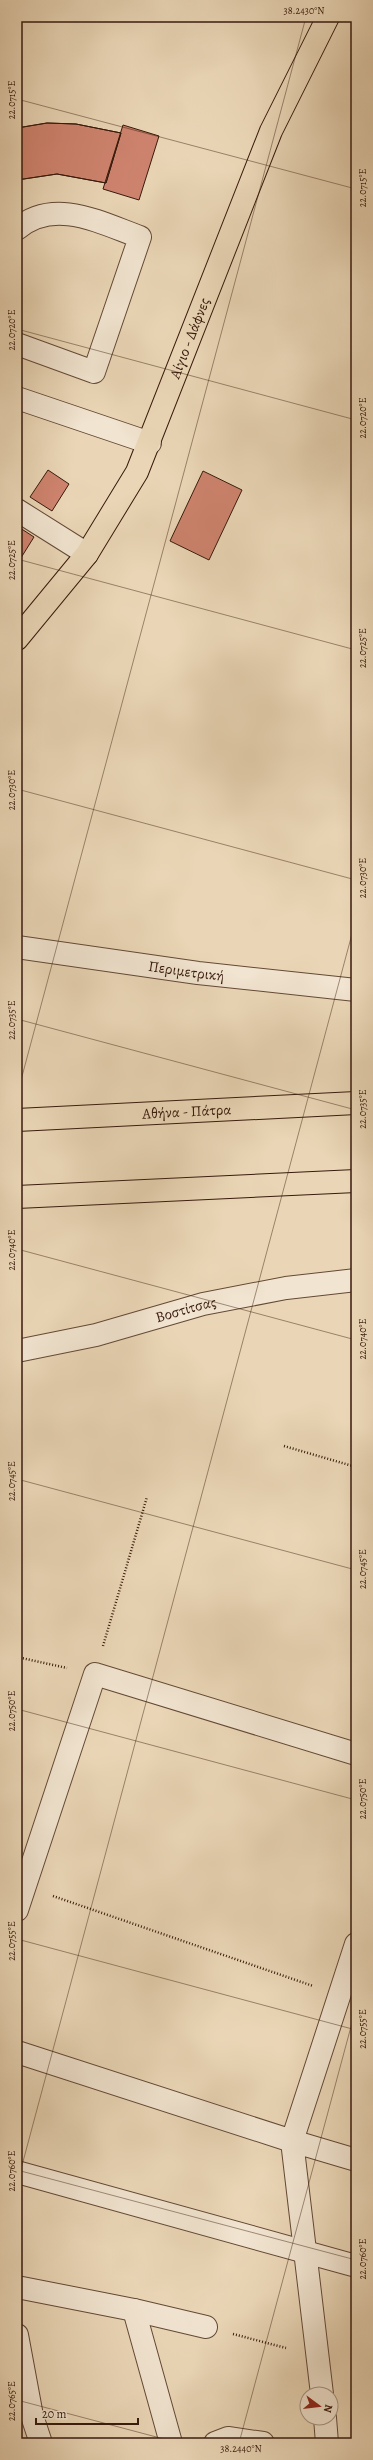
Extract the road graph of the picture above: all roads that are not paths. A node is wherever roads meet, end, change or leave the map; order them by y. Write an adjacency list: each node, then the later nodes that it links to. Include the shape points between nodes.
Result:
1 (328, 17): 5 (main road, Αίγιο - Δάφνες, via 271,131)
2 (17, 229): 3 (street, via 38,216 67,213 140,237 94,372)
3 (17, 344)
4 (17, 398): 5 (street)
5 (150, 443): 7 (main road, Αίγιο - Δάφνες, via 122,499)
6 (24, 514): 7 (street)
7 (87, 554): 8 (main road, Αίγιο - Δάφνες)
8 (17, 639)
9 (17, 947): 10 (street, Περιμετρική, via 198,973)
10 (356, 990)
11 (356, 1103): 12 (main road, Αθήνα - Πάτρα)
12 (17, 1120)
13 (356, 1181): 14 (main road)
14 (17, 1197)
15 (356, 1280): 16 (street, Βοστίτσας, via 286,1288 203,1304 96,1335)
16 (17, 1351)
17 (356, 1754): 18 (street, via 95,1674)
18 (17, 1910)
19 (356, 1944): 21 (street)
20 (17, 2052): 21 (street)
21 (292, 2141): 22 (street); 24 (street)
22 (356, 2160)
23 (17, 2172): 24 (street)
24 (305, 2253): 25 (street); 30 (street)
25 (356, 2266)
26 (17, 2287): 27 (street)
27 (134, 2310): 28 (street); 33 (street)
28 (206, 2327)
29 (17, 2335): 32 (street, via 32,2416)
30 (321, 2386)
31 (326, 2426): 36 (street)
32 (41, 2443)
33 (171, 2443)
34 (215, 2443): 35 (street, via 228,2438)
35 (262, 2443)
36 (327, 2443)

